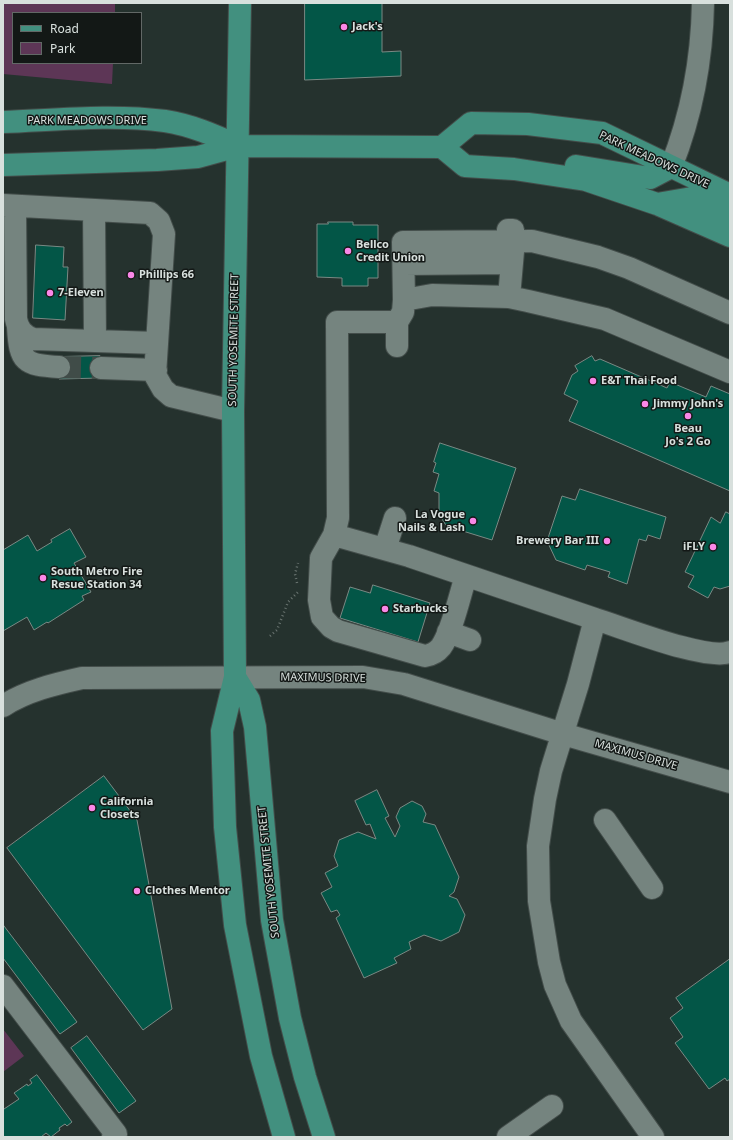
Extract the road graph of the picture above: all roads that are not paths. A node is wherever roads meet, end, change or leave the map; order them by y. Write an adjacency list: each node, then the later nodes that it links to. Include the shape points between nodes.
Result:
1 (240, 3): 4 (main road, SOUTH YOSEMITE STREET)
2 (703, 3): 8 (street, via 700,65 694,98)
3 (3, 122): 4 (main road, PARK MEADOWS DRIVE, via 109,118 166,121 205,131)
4 (238, 146): 5 (main road, PARK MEADOWS DRIVE); 6 (main road, PARK MEADOWS DRIVE, via 198,156 157,160); 28 (main road, SOUTH YOSEMITE STREET)
5 (442, 147): 7 (main road, via 465,166); 8 (main road, PARK MEADOWS DRIVE, via 471,123 528,124 602,133)
6 (3, 165)
7 (475, 166): 8 (main road, via 495,154 650,178); 10 (main road, via 586,180)
8 (671, 167): 9 (main road, PARK MEADOWS DRIVE)
9 (730, 195)
10 (657, 204): 13 (main road, via 692,198); 14 (main road)
11 (9, 206): 12 (street); 20 (street)
12 (94, 210): 21 (street); 22 (street, via 150,213 160,221 164,234)
13 (730, 213)
14 (730, 236)
15 (513, 252): 16 (street); 17 (street, via 404,254); 18 (street, via 532,241 598,257)
16 (509, 297): 17 (street, via 432,295); 27 (street, via 605,319)
17 (404, 300): 19 (street, via 403,312)
18 (730, 313)
19 (397, 322): 23 (street); 30 (street, via 337,322 338,518)
20 (18, 327): 21 (street, via 25,336 33,339); 24 (street, via 19,346 25,359 41,366)
21 (95, 341): 22 (street)
22 (157, 343): 26 (street)
23 (397, 346)
24 (59, 367)
25 (101, 368): 26 (street)
26 (156, 370): 28 (street, via 163,389 171,396)
27 (730, 372)
28 (233, 410): 37 (main road, SOUTH YOSEMITE STREET)
29 (395, 518): 31 (street)
30 (334, 535): 31 (street); 34 (street, via 320,564 319,600 322,617 331,627 425,656 432,655 441,647)
31 (385, 549): 32 (street)
32 (466, 576): 33 (street); 34 (street)
33 (595, 619): 36 (street, via 700,652); 39 (street)
34 (448, 632): 35 (street)
35 (470, 640)
36 (730, 652)
37 (236, 677): 38 (street, MAXIMUS DRIVE, via 82,678 48,686); 39 (street, MAXIMUS DRIVE, via 363,677 404,684); 46 (main road, SOUTH YOSEMITE STREET, via 222,731 225,827 235,925 261,1056); 47 (main road, SOUTH YOSEMITE STREET, via 249,700 255,728 272,920 290,1018 304,1077)
38 (3, 706)
39 (563, 734): 40 (street, MAXIMUS DRIVE); 49 (street, via 551,771 538,846 539,901 549,962 555,985 571,1021)
40 (730, 782)
41 (605, 820): 42 (street)
42 (652, 888)
43 (3, 986): 45 (street, via 116,1134)
44 (552, 1106): 48 (street)
45 (113, 1137)
46 (284, 1137)
47 (324, 1137)
48 (508, 1137)
49 (653, 1137)

